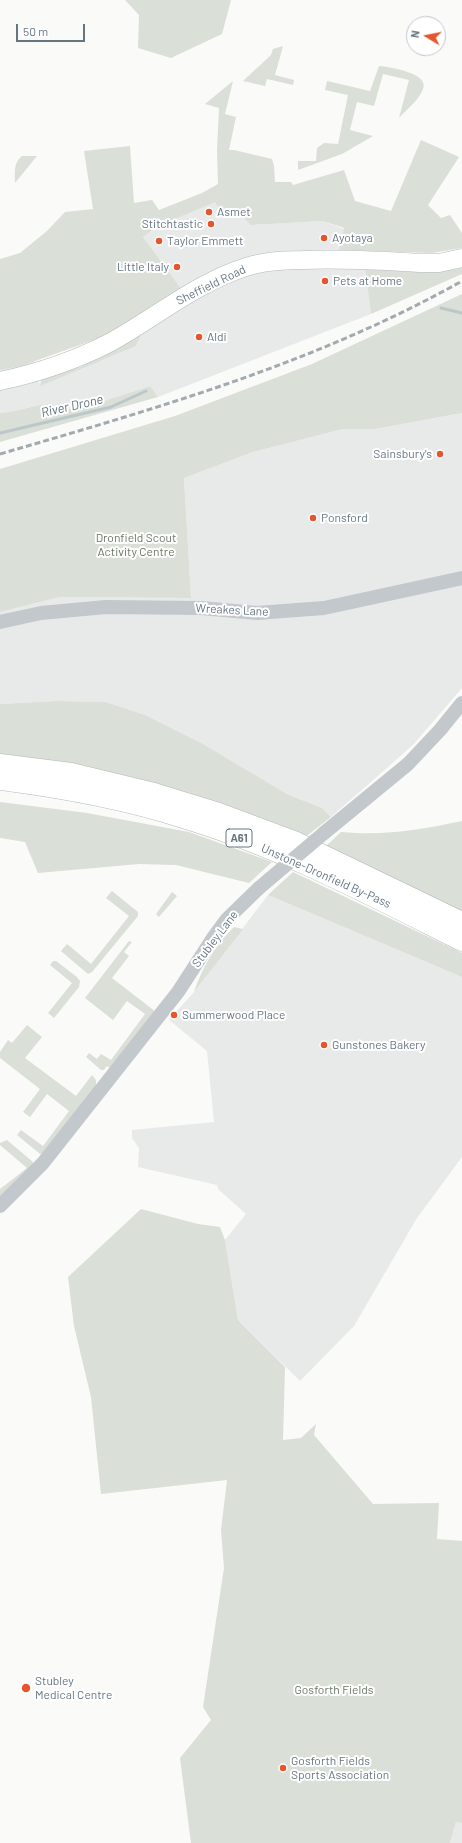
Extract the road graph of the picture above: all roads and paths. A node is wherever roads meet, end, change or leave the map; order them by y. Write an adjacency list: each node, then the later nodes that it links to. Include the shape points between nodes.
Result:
1 (462, 258): 2 (main road, Sheffield Road, via 439,263 331,258 282,260 246,267 191,293 110,342 83,355 26,375)
2 (0, 381)
3 (462, 578): 4 (street, Wreakes Lane, via 324,608 257,613 201,608 106,607 41,613)
4 (0, 622)
5 (462, 703): 10 (street, Stubley Lane, bridge, via 408,764 260,888 224,924 197,960 178,992 43,1163)
6 (0, 764): 8 (highway, Unstone-Dronfield By-Pass / A61, via 71,773 154,793 218,813 294,841)
7 (0, 780): 9 (highway, Unstone-Dronfield By-Pass / A61, via 74,791 184,818 309,866)
8 (462, 922)
9 (462, 941)
10 (0, 1206)

